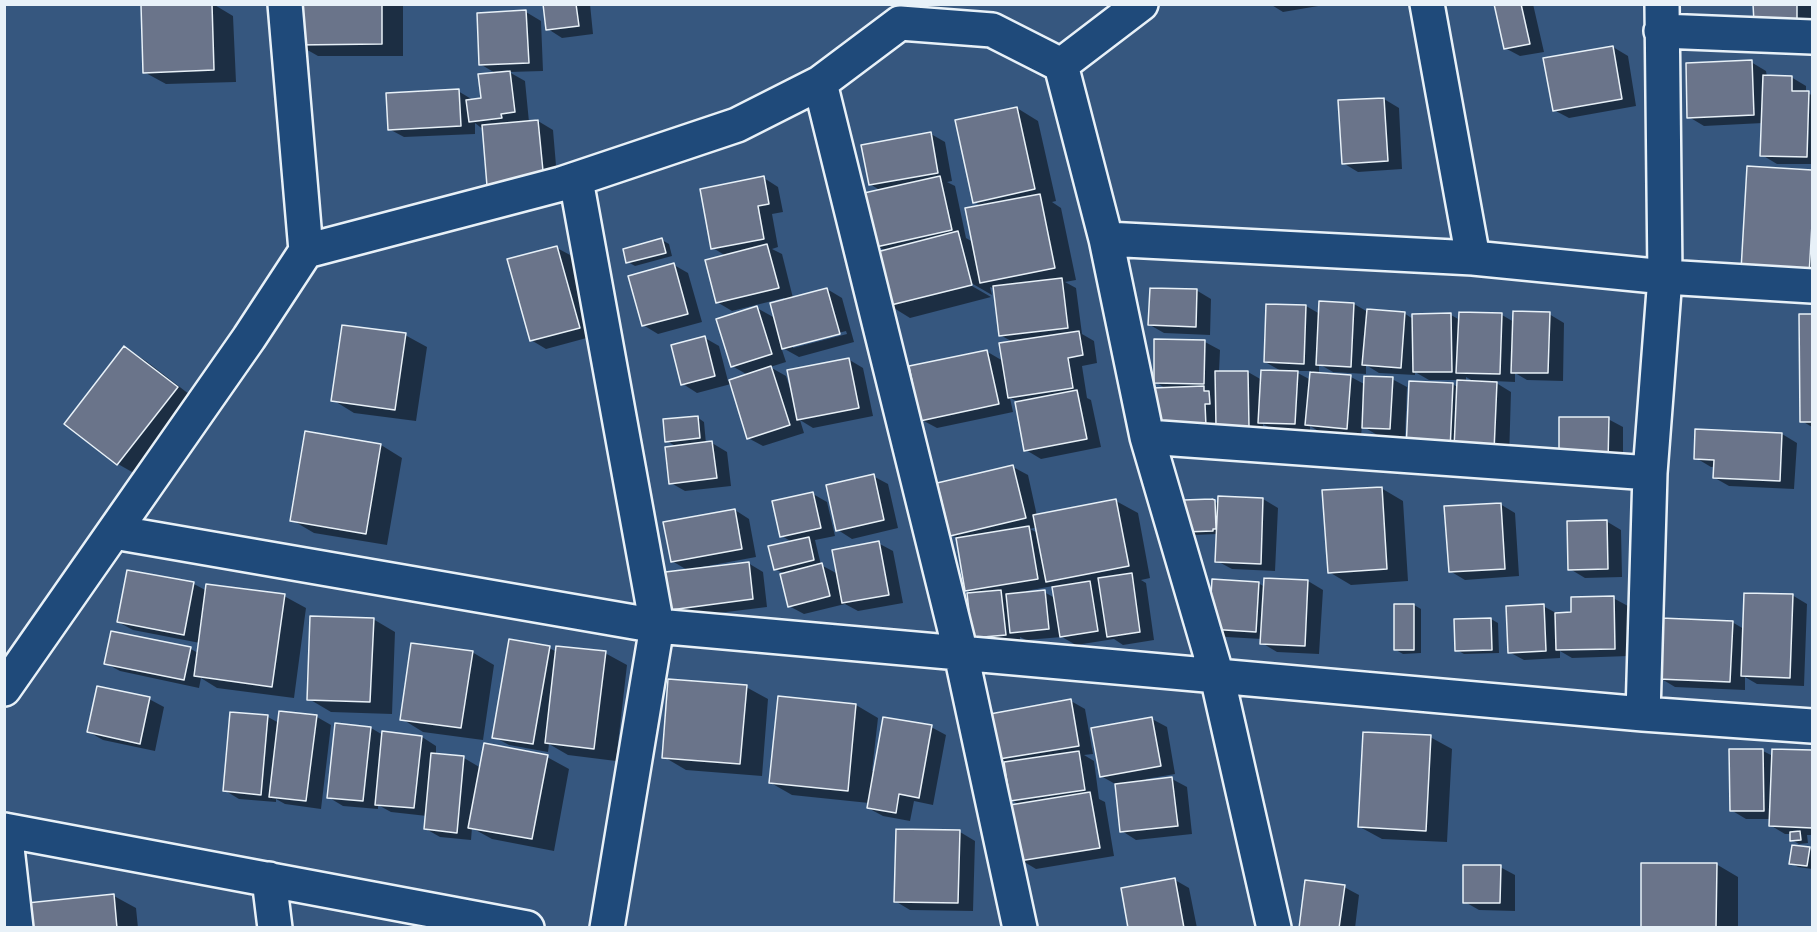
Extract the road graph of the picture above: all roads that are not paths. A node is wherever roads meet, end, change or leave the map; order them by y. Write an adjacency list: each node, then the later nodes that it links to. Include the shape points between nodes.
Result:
1 (285, 4): 10 (street)
2 (1141, 4): 6 (street)
3 (1427, 4): 11 (street)
4 (1661, 18): 5 (street); 12 (street)
5 (1812, 37)
6 (1061, 65): 7 (street, via 992,30 900,23); 9 (street)
7 (820, 83): 8 (street, via 737,125); 18 (street)
8 (576, 180): 10 (street); 17 (street)
9 (1106, 239): 11 (street); 14 (street)
10 (306, 251): 16 (street)
11 (1473, 258): 12 (street)
12 (1665, 277): 13 (street); 15 (street)
13 (1812, 286)
14 (1147, 437): 15 (street); 19 (street)
15 (1650, 473): 21 (street)
16 (114, 532): 17 (street); 20 (street)
17 (657, 627): 18 (street); 29 (street)
18 (961, 654): 19 (street); 30 (street)
19 (1217, 676): 21 (street); 31 (street)
20 (4, 689)
21 (1643, 714): 22 (street)
22 (1812, 726)
23 (5, 830): 24 (street); 26 (street)
24 (269, 879): 25 (street); 27 (street)
25 (426, 918): 28 (street)
26 (16, 927)
27 (275, 927)
28 (527, 927)
29 (607, 927)
30 (1020, 927)
31 (1274, 927)

